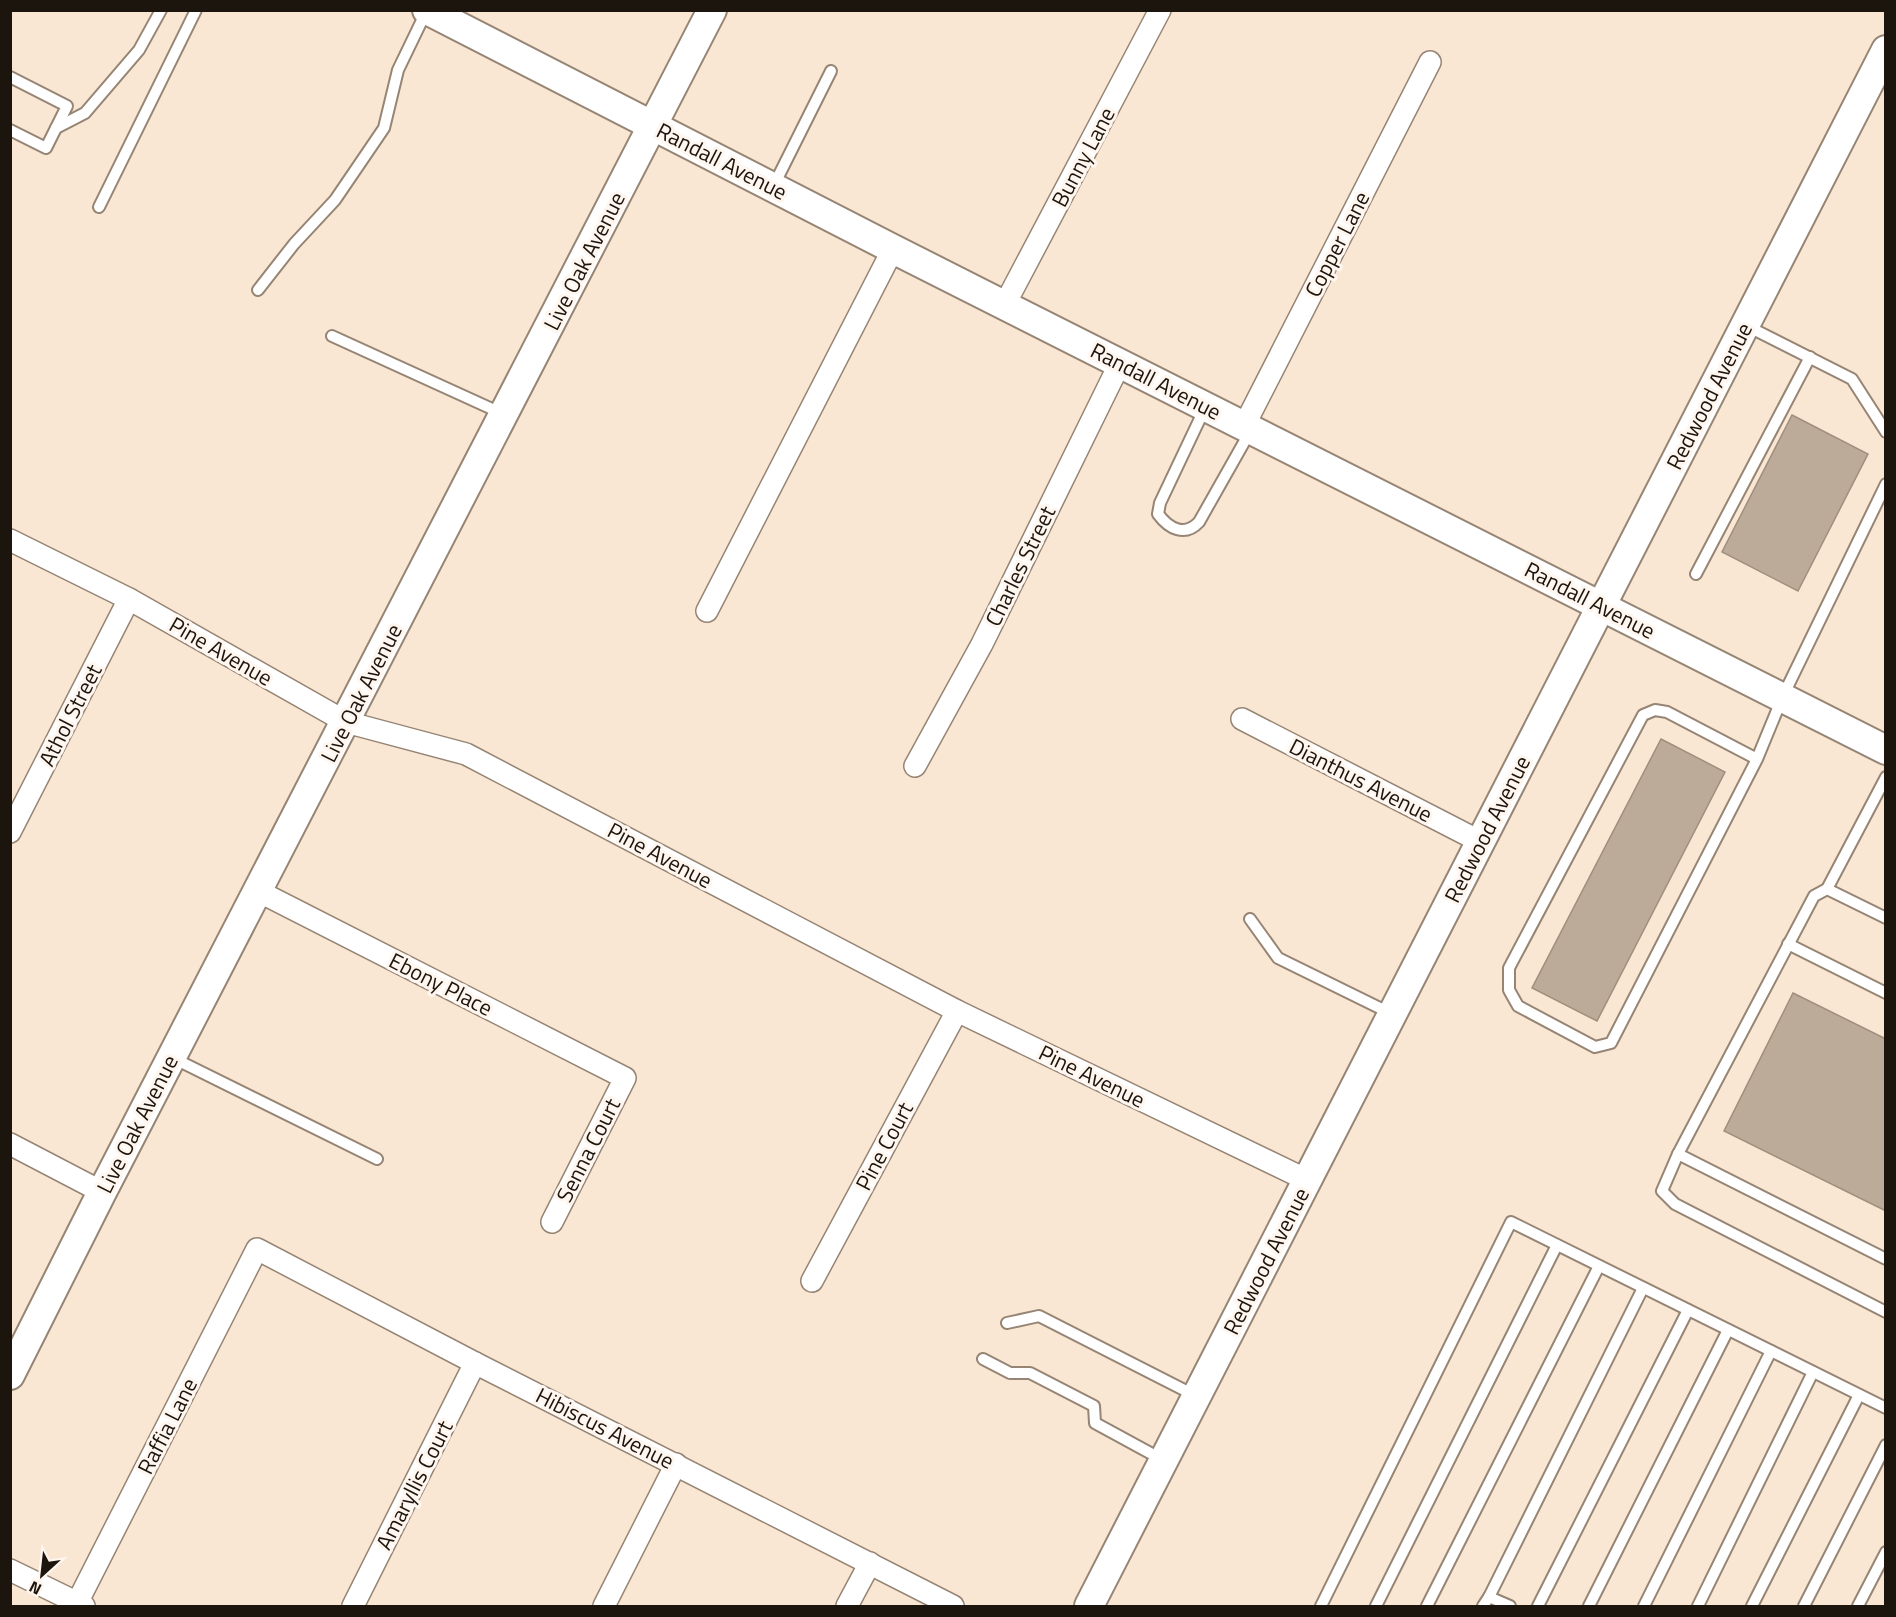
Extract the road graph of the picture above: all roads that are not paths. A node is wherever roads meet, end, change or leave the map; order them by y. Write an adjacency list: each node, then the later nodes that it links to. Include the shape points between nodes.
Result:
1 (161, 10): 11 (lane, via 139,50 85,113)
2 (196, 10): 14 (lane)
3 (427, 10): 10 (street, Randall Avenue); 16 (lane, via 398,70 384,128 335,200)
4 (712, 10): 10 (street, Live Oak Avenue)
5 (1160, 10): 17 (street, Bunny Lane)
6 (1886, 50): 18 (street, Redwood Avenue)
7 (1430, 62): 24 (street, Copper Lane)
8 (831, 71): 13 (lane)
9 (10, 76): 11 (lane, via 68,106)
10 (653, 126): 13 (street, Randall Avenue); 23 (street, Live Oak Avenue)
11 (56, 128): 12 (lane, via 46,148)
12 (10, 130)
13 (773, 187): 15 (street, Randall Avenue)
14 (99, 207)
15 (893, 249): 17 (street, Randall Avenue); 31 (street)
16 (258, 290)
17 (1005, 304): 21 (street, Randall Avenue)
18 (1745, 325): 20 (lane); 30 (street, Redwood Avenue)
19 (332, 336): 23 (lane)
20 (1810, 357): 25 (lane, via 1852,379); 28 (lane)
21 (1120, 363): 22 (street, Randall Avenue); 37 (street, Charles Street, via 982,644)
22 (1206, 406): 24 (street, Randall Avenue); 24 (lane, via 1160,502 1158,514 1176,529 1187,530 1199,522)
23 (504, 415): 34 (street, Live Oak Avenue)
24 (1248, 428): 30 (street, Randall Avenue)
25 (1886, 432)
26 (1886, 484): 32 (lane)
27 (10, 540): 29 (street, Pine Avenue)
28 (1696, 574)
29 (129, 599): 34 (street, Pine Avenue); 39 (street, Athol Street)
30 (1602, 606): 32 (street, Randall Avenue); 40 (street, Redwood Avenue)
31 (707, 611)
32 (1783, 696): 35 (street, Randall Avenue); 36 (lane)
33 (1242, 719): 40 (street, Dianthus Avenue)
34 (346, 722): 42 (street, Live Oak Avenue); 47 (street, Pine Avenue, via 466,754)
35 (1886, 750)
36 (1757, 759): 36 (lane, via 1611,1043 1595,1047 1518,1006 1509,990 1509,968 1643,715 1655,710 1667,712)
37 (915, 766)
38 (1886, 777): 41 (lane)
39 (10, 832)
40 (1481, 842): 48 (street, Redwood Avenue)
41 (1827, 889): 43 (lane); 45 (lane, via 1814,896)
42 (258, 891): 49 (street, Live Oak Avenue); 50 (street, Ebony Place)
43 (1886, 918)
44 (1250, 919): 48 (lane, via 1278,958)
45 (1788, 944): 46 (lane); 52 (lane)
46 (1886, 993)
47 (957, 1011): 54 (street, Pine Avenue); 61 (street, Pine Court)
48 (1393, 1014): 54 (street, Redwood Avenue)
49 (172, 1057): 53 (lane); 55 (street, Live Oak Avenue)
50 (625, 1078): 56 (street, Senna Court)
51 (10, 1144): 55 (street)
52 (1678, 1154): 59 (lane); 64 (lane, via 1662,1191 1675,1204)
53 (377, 1159)
54 (1308, 1180): 73 (street, Redwood Avenue)
55 (102, 1192): 71 (street, Live Oak Avenue)
56 (552, 1222)
57 (1557, 1245): 60 (lane); 88 (lane, via 1511,1222); 89 (lane)
58 (257, 1249): 69 (street, Hibiscus Avenue); 82 (street, Raffia Lane)
59 (1886, 1259)
60 (1599, 1266): 62 (lane); 90 (lane)
61 (812, 1281)
62 (1643, 1288): 63 (lane); 81 (lane)
63 (1688, 1310): 66 (lane); 92 (lane)
64 (1886, 1312)
65 (1007, 1323): 73 (lane, via 1039,1316)
66 (1728, 1330): 67 (lane); 93 (lane)
67 (1771, 1351): 70 (lane); 94 (lane)
68 (983, 1359): 76 (lane, via 1010,1373 1029,1373 1094,1406 1095,1423)
69 (475, 1363): 77 (street, Hibiscus Avenue); 83 (street, Amaryllis Court)
70 (1813, 1372): 72 (lane); 95 (lane)
71 (10, 1375)
72 (1860, 1395): 74 (lane); 96 (lane)
73 (1197, 1396): 76 (street, Redwood Avenue)
74 (1886, 1408)
75 (1886, 1445): 97 (lane)
76 (1163, 1461): 87 (street, Redwood Avenue)
77 (676, 1464): 79 (street, Hibiscus Avenue); 84 (street)
78 (1886, 1552): 98 (lane)
79 (870, 1563): 85 (street); 86 (street, Hibiscus Avenue)
80 (10, 1570): 82 (street)
81 (1486, 1602): 91 (lane)
82 (80, 1605)
83 (353, 1606)
84 (604, 1606)
85 (848, 1606)
86 (953, 1606)
87 (1089, 1606)
88 (1321, 1606)
89 (1376, 1606)
90 (1428, 1606)
91 (1510, 1606)
92 (1538, 1606)
93 (1589, 1606)
94 (1644, 1606)
95 (1698, 1606)
96 (1752, 1606)
97 (1804, 1606)
98 (1858, 1606)

